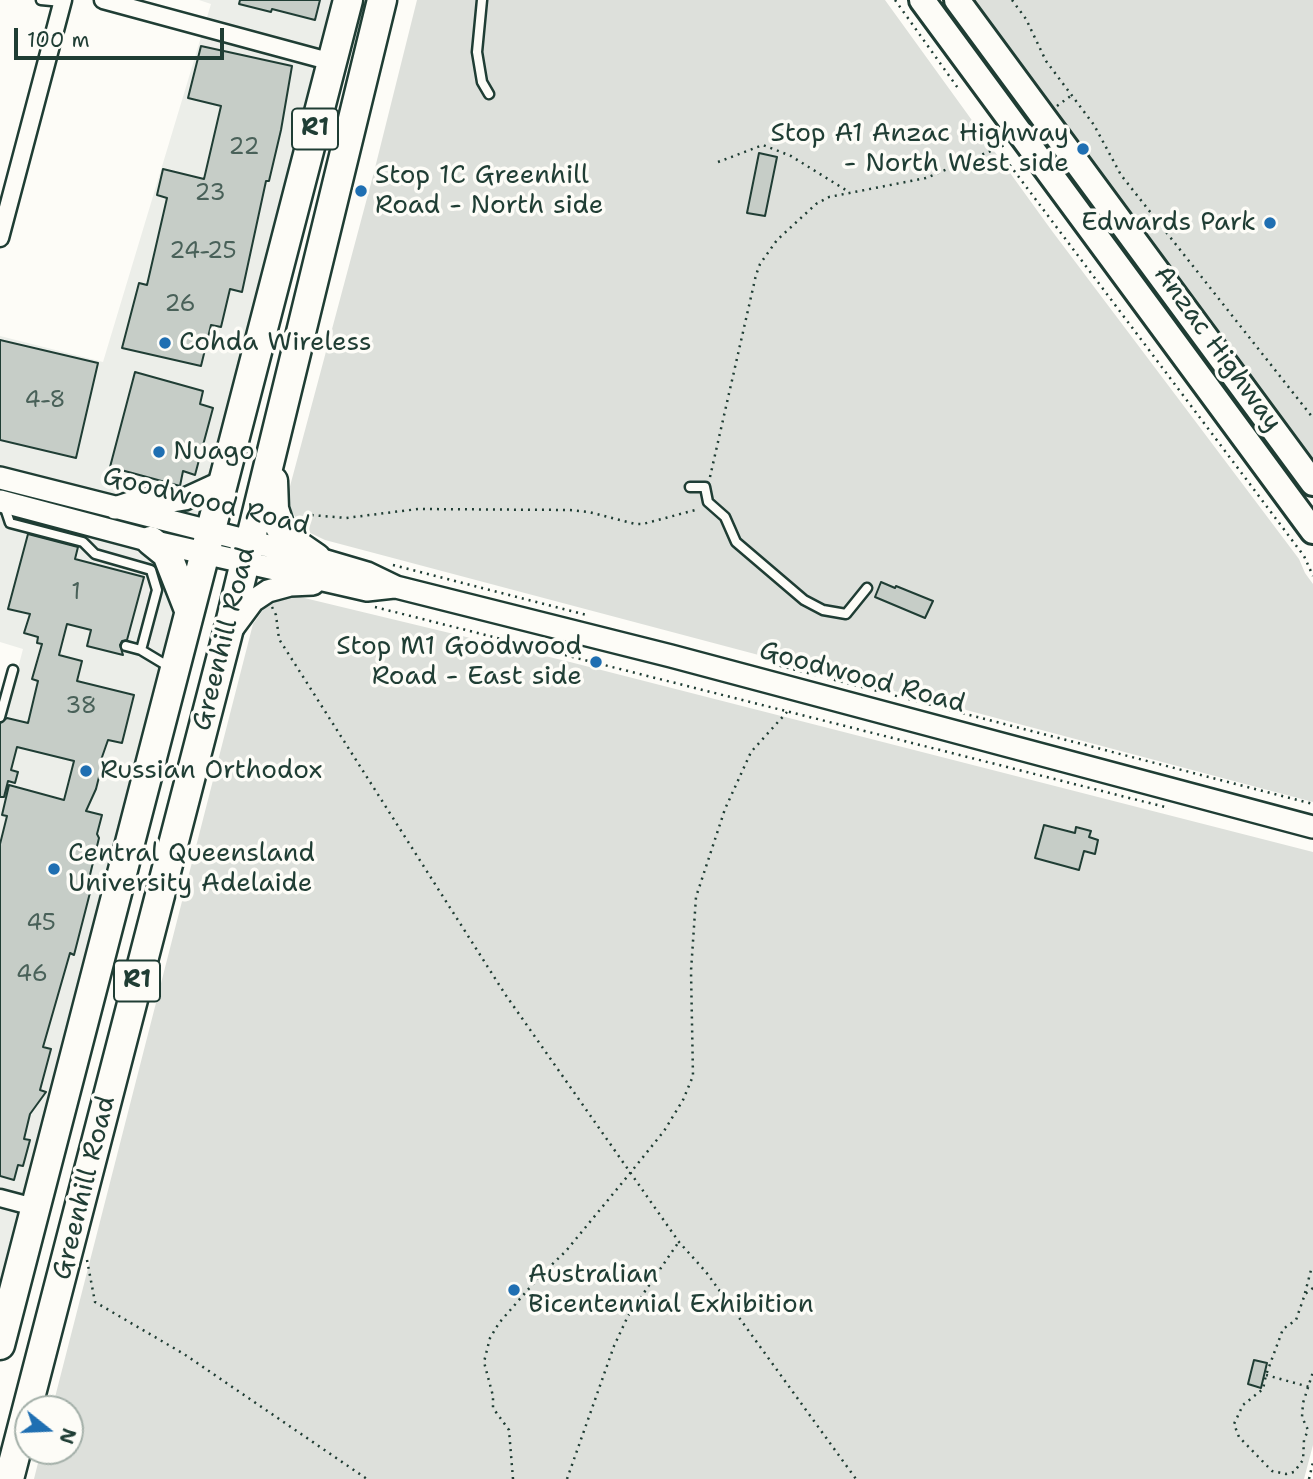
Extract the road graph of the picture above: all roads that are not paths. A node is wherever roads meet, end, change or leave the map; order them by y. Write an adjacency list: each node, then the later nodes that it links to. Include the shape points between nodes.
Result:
1 (41, 0): 8 (lane)
2 (103, 0): 9 (street)
3 (348, 0): 9 (highway, Greenhill Road / R1)
4 (382, 0): 11 (highway, Greenhill Road / R1)
5 (482, 0): 10 (lane, via 477,52)
6 (922, 0): 21 (main road, Anzac Highway)
7 (957, 0): 17 (main road, Anzac Highway)
8 (63, 1): 12 (street)
9 (332, 62): 13 (highway, Greenhill Road / R1)
10 (489, 94)
11 (337, 186): 13 (highway, via 319,216 309,253 302,261); 14 (highway, Greenhill Road / R1)
12 (0, 238)
13 (281, 257): 16 (highway, Greenhill Road / R1)
14 (274, 443): 24 (highway, Greenhill Road / R1); 25 (highway, via 274,509 280,527 287,538)
15 (0, 478): 20 (main road, Goodwood Road)
16 (222, 482): 20 (main road, via 185,499 142,499); 23 (highway, Greenhill Road / R1)
17 (1313, 484)
18 (690, 487): 28 (lane, via 705,487 708,502 725,517 736,542 804,600 846,614)
19 (2, 502): 22 (main road, Goodwood Road); 32 (lane, via 10,523 83,542 95,554 151,569 157,590)
20 (115, 508): 23 (main road, Goodwood Road)
21 (1313, 531)
22 (151, 541): 23 (main road, Goodwood Road); 29 (highway, via 167,554)
23 (207, 542): 24 (main road, Goodwood Road); 29 (highway, Greenhill Road / R1)
24 (248, 552): 25 (main road, Goodwood Road); 26 (main road, Goodwood Road); 30 (highway, Greenhill Road / R1)
25 (316, 558): 27 (main road, Goodwood Road)
26 (332, 582): 27 (main road, Goodwood Road, via 367,590); 30 (main road, via 268,591 253,601)
27 (396, 587): 36 (main road, Goodwood Road)
28 (867, 588)
29 (189, 610): 33 (highway, Greenhill Road / R1)
30 (227, 636): 37 (highway, Greenhill Road / R1)
31 (126, 646): 32 (lane)
32 (141, 650): 33 (lane)
33 (174, 669): 38 (highway, Greenhill Road / R1)
34 (12, 670): 35 (lane)
35 (0, 718)
36 (1313, 827)
37 (107, 1100): 38 (highway, via 92,1095 79,1098 67,1125); 39 (highway, Greenhill Road / R1)
38 (53, 1139): 41 (highway, Greenhill Road / R1)
39 (93, 1155): 41 (highway, via 56,1218 44,1216); 43 (highway, Greenhill Road / R1)
40 (0, 1198): 41 (street)
41 (34, 1207): 42 (highway, Greenhill Road / R1)
42 (0, 1345)
43 (9, 1479)

